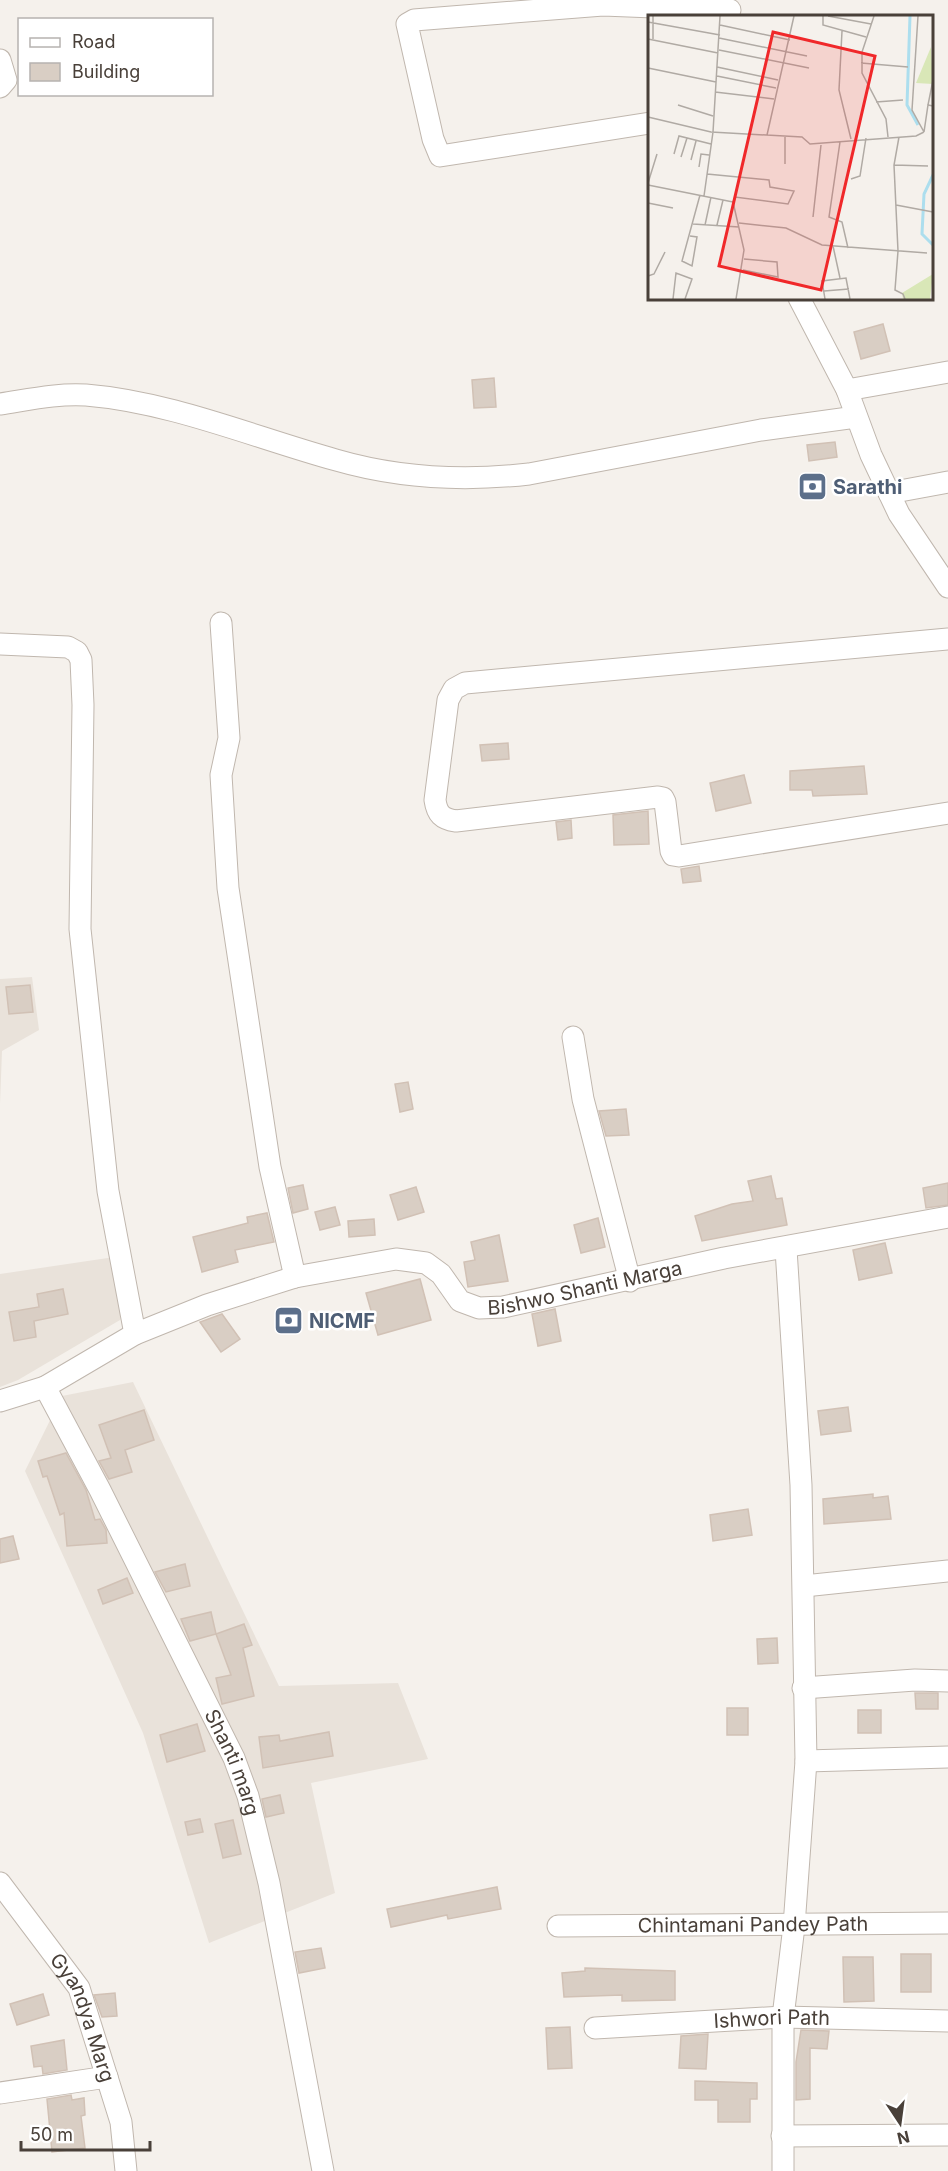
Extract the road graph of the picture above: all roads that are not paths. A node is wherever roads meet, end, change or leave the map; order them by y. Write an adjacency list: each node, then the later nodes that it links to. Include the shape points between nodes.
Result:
1 (730, 9): 4 (street, via 603,5 414,20 407,24 433,139 441,156)
2 (0, 60): 3 (street, via 6,81)
3 (0, 87)
4 (648, 123)
5 (800, 300): 7 (street)
6 (948, 372): 7 (street)
7 (847, 390): 9 (street)
8 (0, 404): 9 (street, via 82,395 114,398 384,471 495,478 761,430)
9 (856, 417): 11 (street)
10 (948, 483): 11 (street)
11 (889, 494): 12 (street, via 898,514)
12 (948, 587)
13 (221, 623): 20 (street, via 229,738 221,775 228,888 270,1167)
14 (948, 639): 16 (street, via 465,683 454,689 448,700 435,800 437,811 445,819 456,821 658,796 665,802 671,851 679,856)
15 (0, 644): 22 (street, via 68,647 81,660 80,929 108,1191)
16 (948, 813)
17 (573, 1037): 21 (street, via 583,1099)
18 (948, 1217): 19 (street, Bishwo Shanti Marga)
19 (786, 1249): 21 (street, Bishwo Shanti Marga, via 724,1258); 26 (street, via 795,1358)
20 (295, 1277): 21 (street, Bishwo Shanti Marga, via 396,1259 426,1263 441,1274 460,1301 480,1308); 22 (street, Bishwo Shanti Marga, via 207,1305)
21 (630, 1281)
22 (135, 1334): 23 (street, Bishwo Shanti Marga)
23 (45, 1387): 24 (street, Bishwo Shanti Marga); 43 (street, Shanti marg, via 234,1758 248,1796 269,1883)
24 (0, 1401)
25 (948, 1571): 26 (street)
26 (804, 1586): 28 (street)
27 (948, 1681): 28 (street)
28 (804, 1688): 30 (street)
29 (948, 1757): 30 (street)
30 (806, 1761): 34 (street)
31 (0, 1883): 38 (street, Gyandya Marg, via 80,1988)
32 (948, 1923): 34 (street, Chintamani Pandey Path)
33 (558, 1926): 34 (street, Chintamani Pandey Path)
34 (794, 1926): 35 (street)
35 (783, 2017): 36 (street, Ishwori Path); 37 (street, Ishwori Path); 41 (street)
36 (948, 2021)
37 (595, 2028)
38 (107, 2078): 39 (street); 42 (street, Gyandya Marg, via 121,2122)
39 (0, 2092)
40 (948, 2135): 41 (street)
41 (782, 2136): 44 (street)
42 (126, 2171)
43 (323, 2171)
44 (783, 2171)

